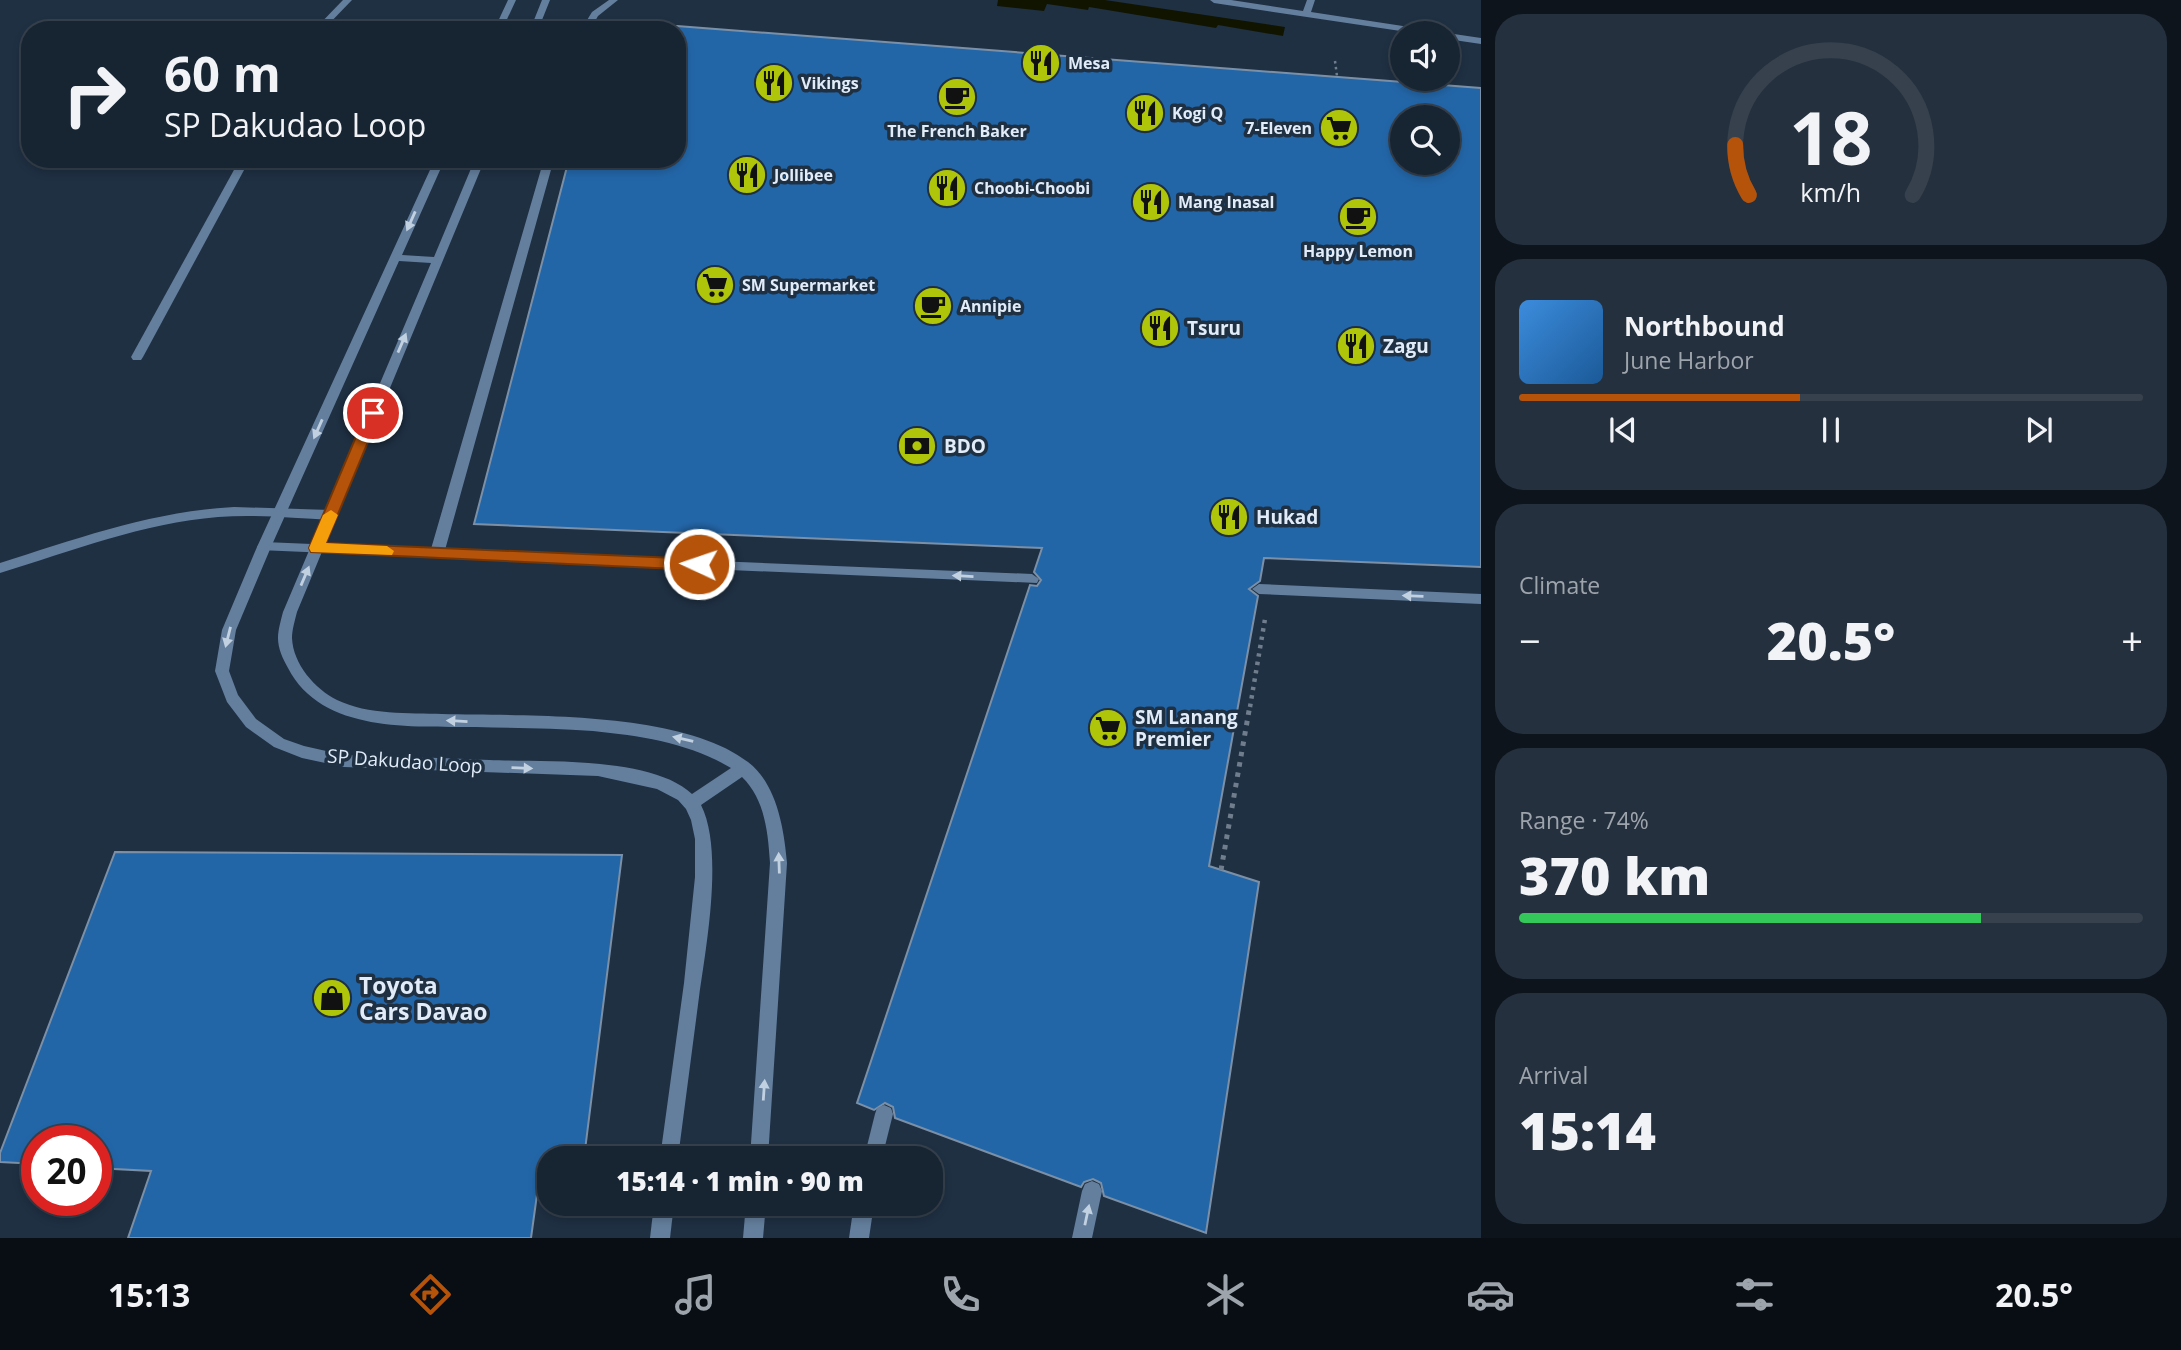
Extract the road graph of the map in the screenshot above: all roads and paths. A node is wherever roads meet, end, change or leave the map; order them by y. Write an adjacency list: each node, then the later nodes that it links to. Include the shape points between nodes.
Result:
1 (348, 0): 8 (street)
2 (512, 0): 9 (street)
3 (546, 0): 10 (street)
4 (614, 0): 11 (street)
5 (1214, 0): 7 (street)
6 (1311, 0): 7 (street)
7 (1306, 14): 12 (street)
8 (327, 21)
9 (502, 21)
10 (538, 21)
11 (591, 21)
12 (1390, 27)
13 (1460, 38): 14 (street)
14 (1481, 41)
15 (1335, 61): 16 (path)
16 (1337, 76)
17 (240, 168): 23 (street)
18 (436, 168): 21 (street, SP Dakudao Loop, one-way to 21)
19 (476, 168): 22 (street)
20 (546, 168): 28 (street)
21 (395, 258): 22 (street); 24 (street, SP Dakudao Loop, one-way to 24)
22 (437, 260): 25 (street, one-way to 22)
23 (137, 357)
24 (279, 513): 25 (street); 26 (street, SP Dakudao Loop); 29 (street, via 203,513 149,523)
25 (331, 515): 27 (street)
26 (264, 547): 27 (street); 34 (street, SP Dakudao Loop, one-way to 34, via 229,631 222,671 232,698 251,723 279,743 344,761 598,770 668,787)
27 (317, 548): 28 (street); 33 (street, one-way to 27, via 718,749 640,730 382,718 340,708 311,691 292,664 285,636 290,612)
28 (437, 554): 30 (street, one-way to 28)
29 (0, 568)
30 (1032, 579)
31 (1265, 589): 32 (street, one-way to 31); 35 (path)
32 (1481, 599)
33 (744, 767): 34 (street); 38 (street, one-way to 33, via 778,846 772,813)
34 (692, 803): 37 (street, via 700,819 703,875)
35 (1221, 870)
36 (884, 1114): 39 (street)
37 (670, 1146)
38 (760, 1146)
39 (876, 1146)
40 (1092, 1191): 47 (street, one-way to 40)
41 (663, 1216): 44 (street)
42 (754, 1216): 45 (street)
43 (862, 1216): 46 (street)
44 (660, 1238)
45 (753, 1238)
46 (859, 1238)
47 (1082, 1238)

